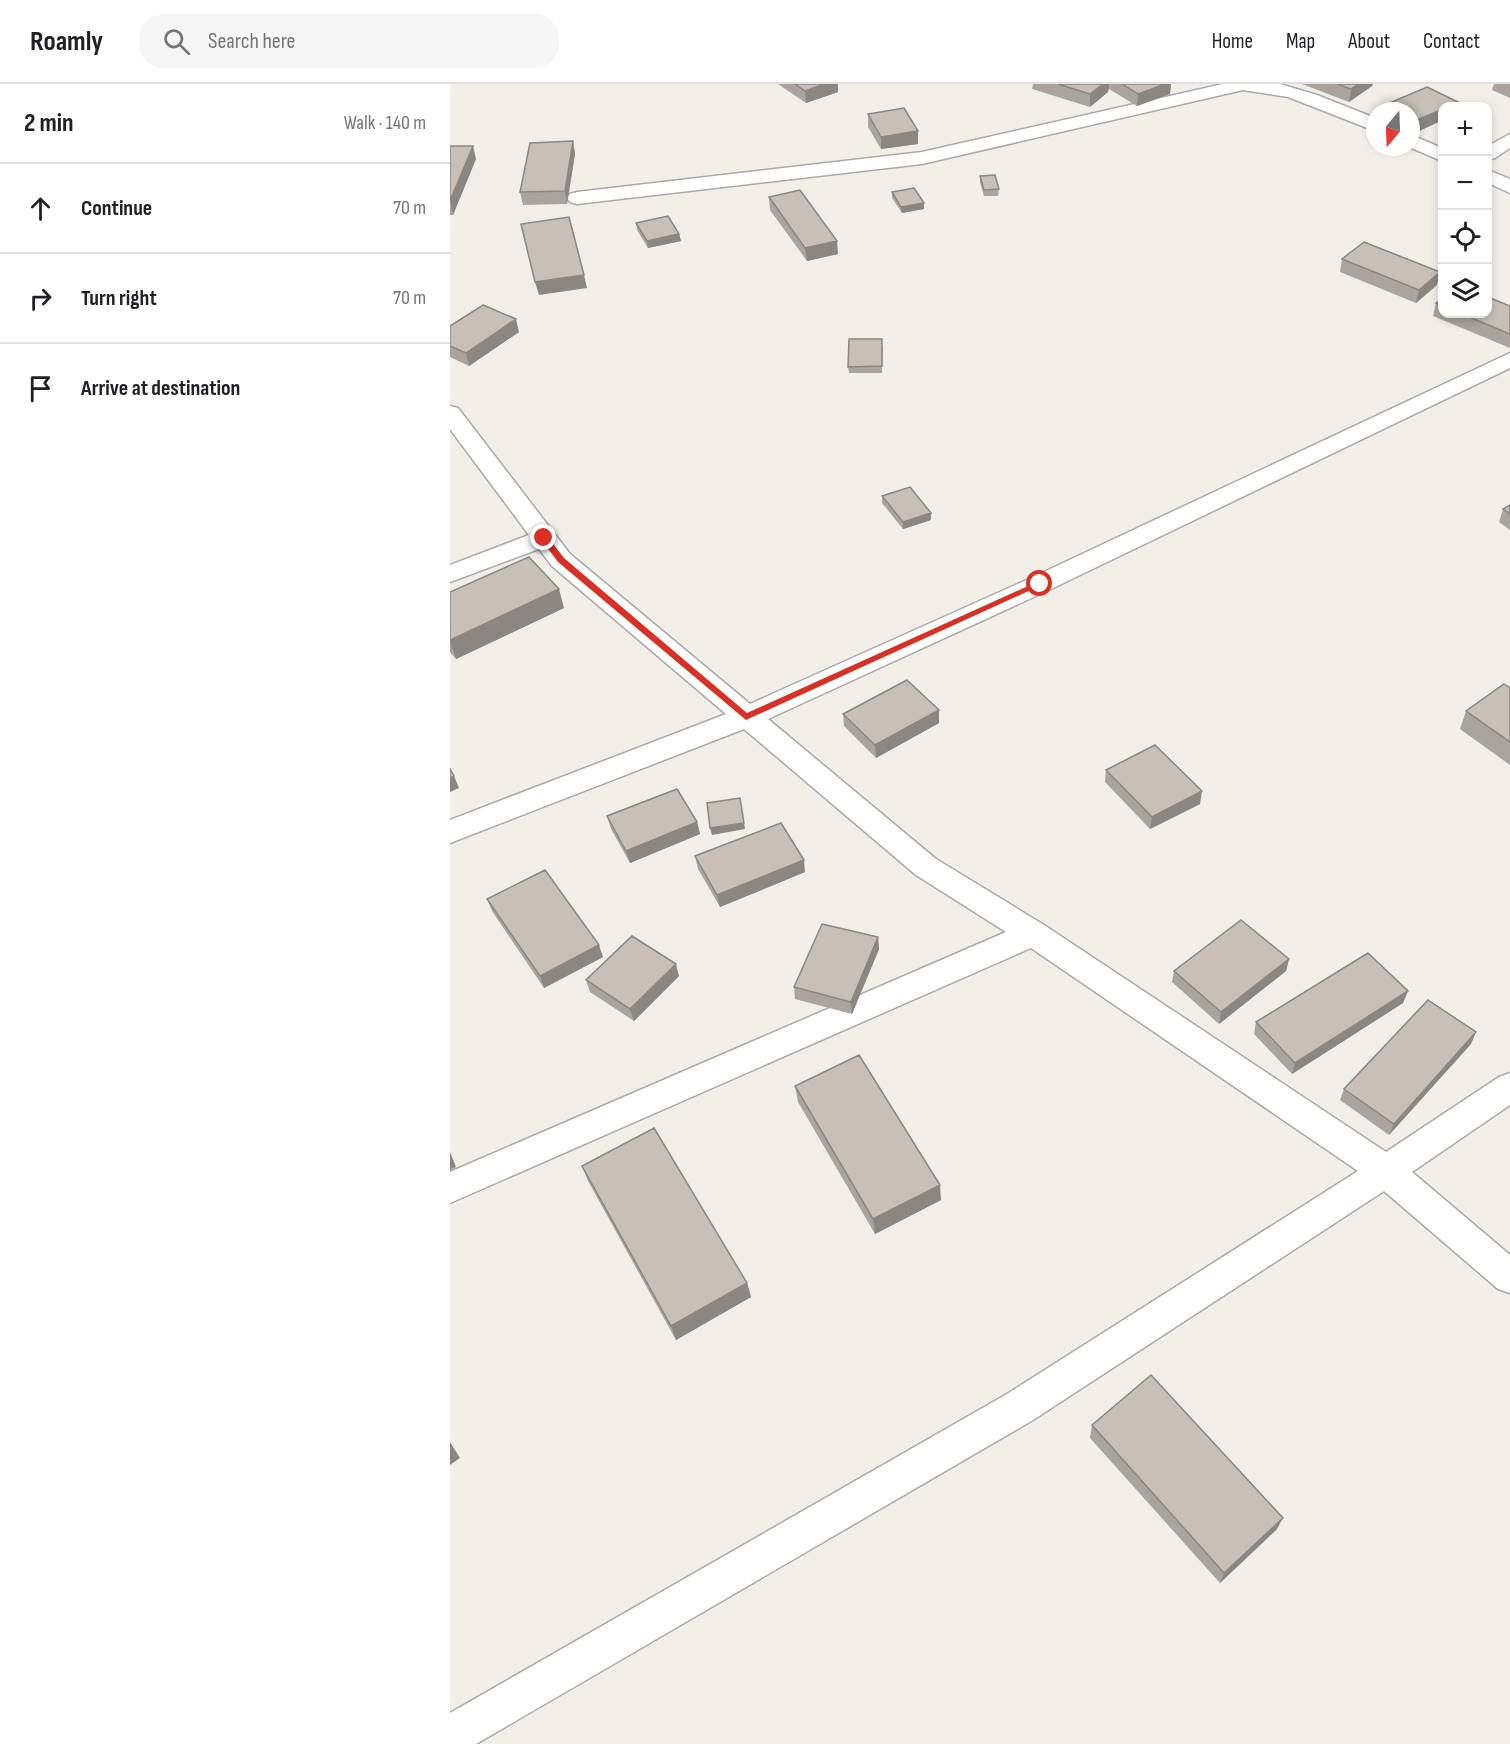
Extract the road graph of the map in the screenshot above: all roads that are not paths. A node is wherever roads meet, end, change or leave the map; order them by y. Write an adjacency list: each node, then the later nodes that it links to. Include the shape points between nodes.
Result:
1 (1254, 84): 2 (street, via 1299,94); 9 (street, via 922,158)
2 (1366, 122)
3 (1510, 140): 5 (street)
4 (1420, 145): 6 (street)
5 (1492, 151)
6 (1438, 153)
7 (1492, 178): 8 (street)
8 (1510, 187)
9 (577, 198)
10 (1510, 360): 14 (street, via 1040,584)
11 (450, 413): 12 (street)
12 (544, 538): 13 (street); 14 (street, via 561,560)
13 (450, 574)
14 (746, 717): 15 (street); 16 (street, via 926,867)
15 (450, 832)
16 (1033, 933): 18 (street); 19 (street)
17 (1510, 1087): 18 (street)
18 (1386, 1171): 20 (street); 21 (street, via 1020,1407)
19 (450, 1188)
20 (1510, 1278)
21 (450, 1736)

